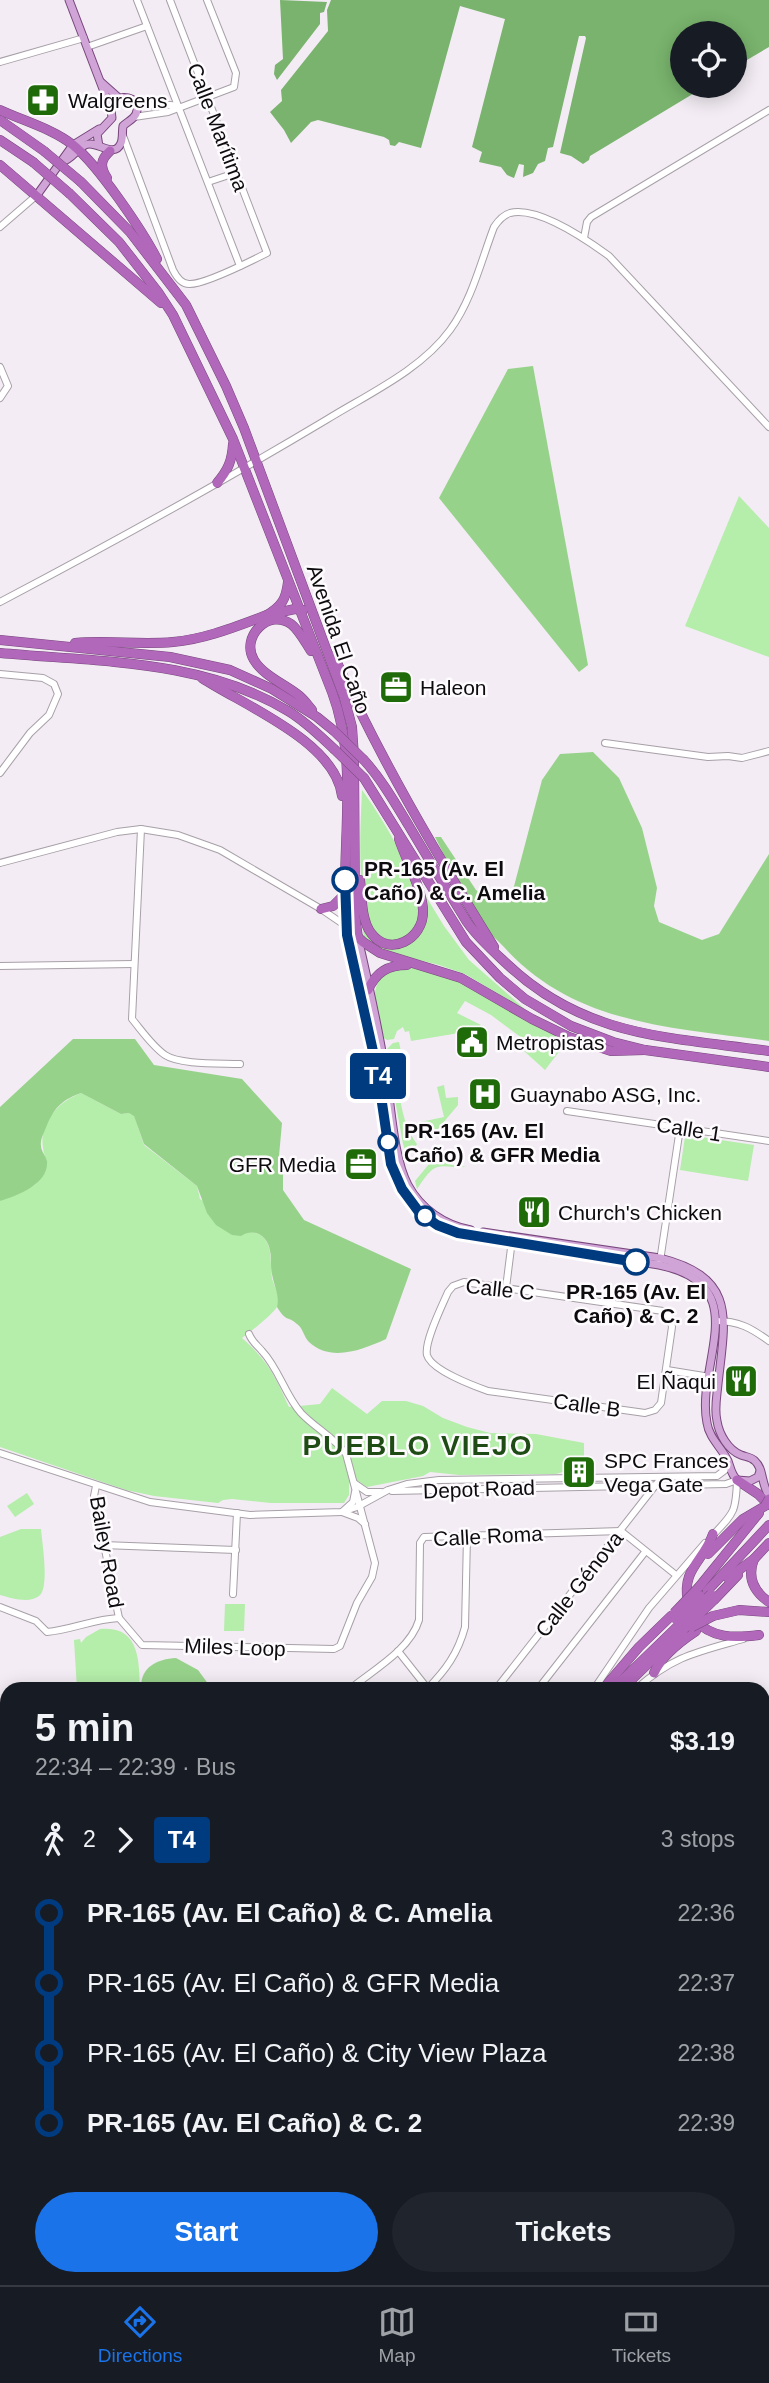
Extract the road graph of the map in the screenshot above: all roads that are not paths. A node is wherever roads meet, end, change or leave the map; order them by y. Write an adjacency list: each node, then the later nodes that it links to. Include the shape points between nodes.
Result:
1 (69, 0): 6 (main road)
2 (137, 0): 5 (street)
3 (170, 0): 11 (street, Calle Marítima)
4 (207, 0): 11 (street, via 236,73 234,87)
5 (147, 26): 7 (street); 13 (street)
6 (84, 38): 7 (main road); 8 (street)
7 (87, 47): 9 (main road)
8 (0, 62)
9 (101, 81): 10 (main road); 15 (main road)
10 (119, 98): 12 (main road); 15 (main road)
11 (206, 98): 13 (street); 27 (street, Calle Marítima)
12 (134, 101): 13 (street, via 145,106); 17 (main road)
13 (179, 107): 17 (street); 28 (street)
14 (0, 110): 23 (highway)
15 (111, 110): 19 (main road, via 112,118)
16 (769, 110): 32 (street, via 591,217)
17 (134, 117): 20 (main road)
18 (0, 120): 34 (highway, Avenida El Caño, bridge, via 81,182)
19 (102, 127): 22 (main road, via 97,134); 23 (main road)
20 (122, 131): 24 (main road, via 121,143); 25 (street)
21 (0, 140): 35 (highway, Avenida El Caño, bridge, via 71,194 119,242)
22 (99, 146): 23 (main road); 24 (main road)
23 (76, 147): 29 (main road, via 62,157); 30 (highway)
24 (113, 150): 25 (street, via 123,150); 30 (highway, via 102,162 102,170)
25 (134, 162): 33 (street, via 181,281 190,284)
26 (0, 165): 29 (highway)
27 (235, 173): 28 (street); 33 (street, Calle Marítima, via 267,253)
28 (208, 182): 33 (street)
29 (37, 195): 31 (street); 35 (highway)
30 (121, 204): 34 (highway)
31 (0, 227)
32 (584, 238): 38 (street, via 609,256); 40 (street, via 531,214 503,217 494,227 465,306 431,352)
33 (240, 266)
34 (170, 282): 40 (highway, Avenida El Caño, via 226,386)
35 (173, 315): 39 (highway, Avenida El Caño)
36 (0, 367): 37 (street, via 8,382)
37 (0, 398)
38 (769, 427)
39 (233, 439): 41 (highway, Avenida El Caño); 42 (highway, via 231,462)
40 (256, 462): 41 (street); 47 (highway, Avenida El Caño)
41 (245, 468): 42 (street); 43 (highway, Avenida El Caño)
42 (217, 483): 44 (street)
43 (288, 580): 45 (highway, Avenida El Caño); 46 (highway, via 282,604)
44 (0, 602)
45 (299, 609): 46 (highway); 47 (highway, via 306,611); 51 (highway, Avenida El Caño)
46 (267, 615): 49 (highway, via 186,640)
47 (318, 628): 60 (highway, Avenida El Caño, via 352,727); 67 (highway, via 372,737)
48 (0, 640): 49 (highway)
49 (53, 645): 54 (highway, via 170,657 230,670)
50 (0, 653): 52 (highway)
51 (320, 662): 54 (highway, via 287,622 266,622 251,639 255,663 300,696); 61 (highway, Avenida El Caño, via 342,729)
52 (195, 673): 58 (highway, bridge, via 273,703 302,721 364,778); 61 (highway, via 264,713 326,761 341,788)
53 (0, 674): 57 (street, via 43,678 54,684 58,694 49,715)
54 (317, 717): 67 (highway, bridge, via 387,788 469,924)
55 (605, 743): 56 (street, via 708,757 743,758)
56 (769, 751)
57 (0, 773)
58 (396, 828): 60 (highway, via 423,909 420,930 402,943 382,942 367,924); 72 (highway, via 457,930 500,978 571,1026)
59 (141, 829): 62 (street); 64 (street, via 178,835 220,850); 68 (street)
60 (356, 837): 66 (highway, Avenida El Caño)
61 (345, 859): 63 (highway, Avenida El Caño)
62 (0, 863)
63 (345, 893): 64 (highway, via 333,906); 65 (highway, Avenida El Caño)
64 (321, 909): 65 (street)
65 (346, 926): 66 (highway); 79 (main road, Avenida El Caño, via 377,1069 391,1164 401,1187 419,1212 443,1228)
66 (358, 938): 70 (highway, via 380,953); 71 (main road, Avenida El Caño)
67 (500, 957): 73 (highway, via 549,998 597,1021 640,1034)
68 (134, 964): 69 (street); 74 (street, via 132,1019 158,1050 178,1060)
69 (0, 966)
70 (420, 966): 71 (highway, via 384,969); 72 (highway, via 461,978 580,1041 611,1051)
71 (368, 990): 79 (main road, Avenida El Caño, via 398,1150 410,1189 446,1222)
72 (645, 1050): 75 (highway)
73 (769, 1051)
74 (240, 1064)
75 (769, 1067)
76 (567, 1111): 77 (street, Calle 1)
77 (680, 1128): 78 (street, Calle 1); 80 (street)
78 (769, 1141)
79 (512, 1240): 80 (main road, Avenida El Caño); 81 (street)
80 (659, 1262): 83 (main road, Avenida El Caño, via 698,1283)
81 (506, 1288): 82 (street, Calle C); 86 (street, Calle C, via 464,1282 453,1286 430,1339)
82 (667, 1315): 87 (street, Calle B, via 672,1327)
83 (721, 1321): 85 (street, via 748,1326); 88 (main road, Avenida El Caño); 92 (main road, Avenida El Caño, via 717,1424 733,1451 755,1461)
84 (249, 1334): 97 (street, Miles Loop, via 301,1413 340,1445)
85 (769, 1341)
86 (429, 1359): 87 (street, Calle B, via 488,1391 646,1413 661,1403)
87 (667, 1370): 88 (street)
88 (709, 1377): 90 (main road, Avenida El Caño, via 706,1423)
89 (0, 1453): 96 (street)
90 (728, 1461): 94 (main road, Avenida El Caño); 95 (street, Depot Road, via 717,1476)
91 (769, 1466): 92 (street)
92 (760, 1471): 94 (main road, via 750,1481); 99 (main road)
93 (769, 1478): 99 (street)
94 (737, 1480): 95 (street, Depot Road, via 726,1484); 99 (highway); 106 (street, via 736,1506)
95 (659, 1481): 98 (street, Depot Road, via 439,1480); 105 (street, Calle Génova)
96 (96, 1486): 102 (street, via 150,1502); 109 (street, Bailey Road)
97 (355, 1486): 98 (street, via 367,1492); 100 (street, Miles Loop); 101 (street, via 353,1502)
98 (388, 1490): 100 (street, Depot Road)
99 (768, 1500): 114 (highway, via 712,1549); 115 (highway)
100 (361, 1505): 101 (street, Depot Road); 104 (street, Miles Loop)
101 (342, 1512): 102 (street); 104 (street)
102 (237, 1513): 110 (street)
103 (769, 1525): 115 (highway)
104 (366, 1526): 120 (street, Miles Loop, via 375,1563 372,1577 340,1646 334,1649 142,1645)
105 (621, 1531): 107 (street, Calle Roma); 111 (street); 129 (street, Calle Génova)
106 (713, 1534): 113 (street); 114 (highway, via 691,1569)
107 (467, 1536): 124 (street, Calle Roma, via 424,1537 420,1543 419,1620); 128 (street, via 465,1627 447,1668)
108 (768, 1544): 112 (highway)
109 (103, 1545): 110 (street); 120 (street, Bailey Road)
110 (236, 1550): 116 (street)
111 (646, 1552): 113 (street); 130 (street)
112 (754, 1559): 115 (highway); 117 (highway, via 752,1583)
113 (676, 1575): 131 (street)
114 (687, 1585): 123 (highway, via 691,1611 703,1628 720,1636)
115 (708, 1593): 122 (highway, bridge); 122 (highway, bridge)
116 (233, 1594)
117 (769, 1602)
118 (0, 1607): 120 (street, via 36,1621 47,1632)
119 (764, 1612): 121 (highway, via 729,1611)
120 (119, 1618)
121 (711, 1620): 122 (highway, bridge); 125 (highway, bridge, via 667,1655)
122 (677, 1622): 132 (highway, via 662,1624); 133 (highway); 134 (highway)
123 (764, 1634): 125 (street, via 700,1650)
124 (398, 1651): 126 (street, Calle Roma); 127 (street)
125 (654, 1673): 135 (street)
126 (359, 1682)
127 (422, 1682)
128 (434, 1682)
129 (502, 1682)
130 (544, 1682)
131 (599, 1682)
132 (609, 1682)
133 (620, 1682)
134 (628, 1682)
135 (644, 1682)

